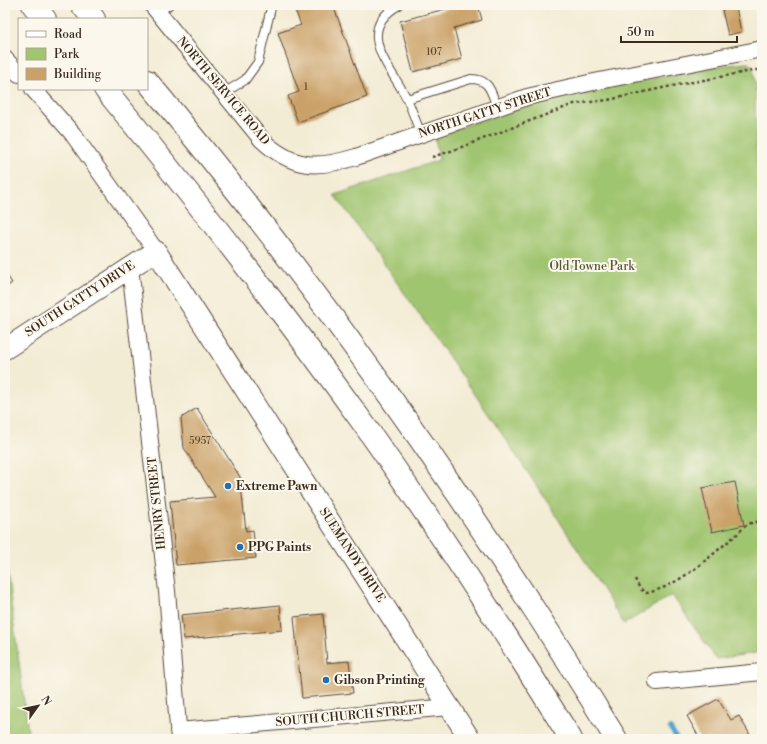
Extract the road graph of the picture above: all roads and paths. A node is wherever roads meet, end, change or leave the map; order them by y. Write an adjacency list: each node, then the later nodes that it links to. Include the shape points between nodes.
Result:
1 (33, 5): 6 (highway)
2 (82, 5): 7 (highway)
3 (270, 5): 15 (lane, via 258,62 245,80)
4 (399, 5): 16 (lane, via 380,22 376,35 378,49)
5 (160, 7): 15 (street, NORTH SERVICE ROAD)
6 (44, 18)
7 (93, 18)
8 (762, 49): 17 (street, NORTH GATTY STREET, via 555,90)
9 (5, 59): 11 (street)
10 (762, 69): 19 (path, via 608,100 574,104)
11 (18, 73)
12 (148, 82): 32 (highway, via 266,229 368,366 543,622)
13 (33, 90): 21 (street, via 72,133)
14 (106, 90): 31 (highway, via 215,226 359,418 464,571)
15 (224, 93): 20 (street, NORTH SERVICE ROAD, via 273,150 283,157)
16 (407, 99): 17 (lane, via 471,79 479,79 489,87); 18 (lane)
17 (497, 107): 18 (street, NORTH GATTY STREET)
18 (421, 134): 20 (street, NORTH GATTY STREET, via 339,162)
19 (432, 157)
20 (304, 164)
21 (156, 250): 22 (street, SOUTH GATTY DRIVE); 28 (street, SUEMANDY DRIVE)
22 (130, 266): 23 (street, SOUTH GATTY DRIVE); 29 (street, HENRY STREET, via 167,591)
23 (5, 349)
24 (762, 522): 25 (path, via 747,524 693,570 668,586 647,593 640,589)
25 (635, 579)
26 (762, 672): 27 (street)
27 (657, 682)
28 (450, 707): 29 (street, SOUTH CHURCH STREET); 30 (street, SUEMANDY DRIVE)
29 (179, 735)
30 (470, 739)
31 (571, 739)
32 (616, 739)

